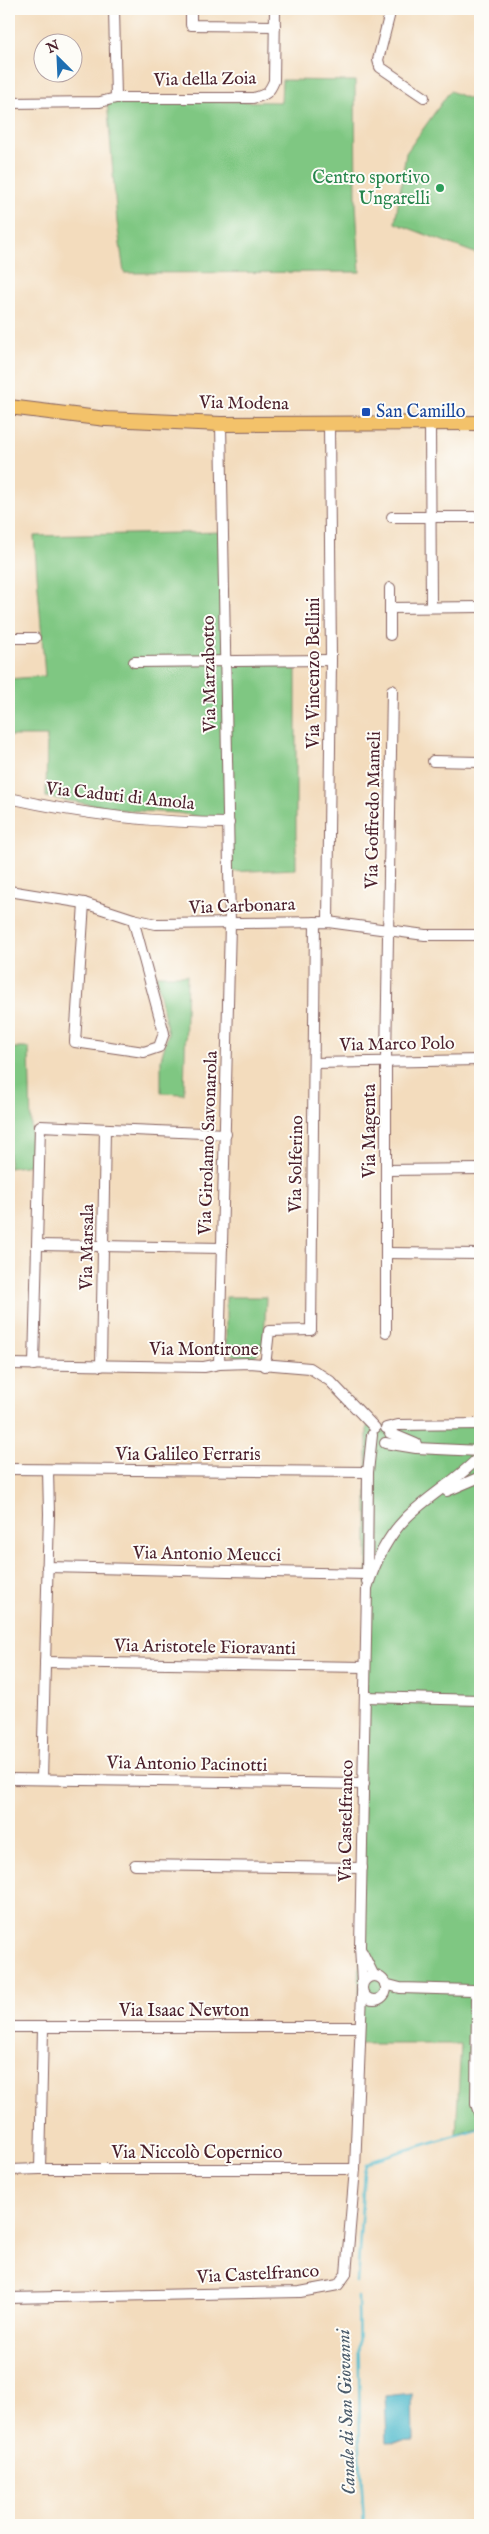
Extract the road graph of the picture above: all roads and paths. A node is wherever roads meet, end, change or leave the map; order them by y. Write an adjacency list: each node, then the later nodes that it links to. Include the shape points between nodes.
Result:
1 (114, 9): 7 (street)
2 (191, 9): 5 (street, via 191,25)
3 (275, 9): 5 (street, Via della Zoia)
4 (391, 9): 6 (street, via 378,60 380,66)
5 (275, 26): 7 (street, Via della Zoia, via 274,81 265,96)
6 (424, 97)
7 (116, 98): 8 (street, Via della Zoia, via 108,102)
8 (9, 103)
9 (9, 406): 13 (main road, Via Modena, via 106,419)
10 (329, 423): 11 (main road, Via Modena); 13 (main road, Via Modena); 25 (street, Via Vincenzo Bellini)
11 (430, 423): 12 (main road, Via Modena); 14 (street)
12 (480, 423)
13 (221, 424): 24 (street, Via Marzabotto)
14 (432, 516): 15 (street); 16 (street); 18 (street)
15 (392, 517)
16 (480, 517)
17 (390, 588): 20 (street)
18 (431, 607): 19 (street); 20 (street)
19 (480, 607)
20 (390, 608): 21 (street)
21 (390, 635)
22 (9, 638): 23 (street)
23 (35, 638)
24 (226, 660): 25 (street); 26 (street); 31 (street, Via Marzabotto)
25 (331, 660): 36 (street, Via Vincenzo Bellini)
26 (134, 662)
27 (392, 690): 38 (street, Via Goffredo Mameli)
28 (434, 761): 29 (street)
29 (480, 762)
30 (9, 798): 31 (street, Via Caduti di Amola, via 52,808 179,822)
31 (228, 823): 37 (street, Via Marzabotto)
32 (9, 890): 33 (street, Via Carbonara)
33 (84, 903): 34 (street, Via Carbonara); 34 (street, via 75,1042 144,1052 159,1047 164,1033)
34 (132, 919): 37 (street, Via Carbonara, via 181,926)
35 (315, 922): 36 (street, Via Carbonara); 37 (street, Via Carbonara); 42 (street, Via Solferino)
36 (328, 922): 38 (street, Via Carbonara)
37 (230, 924): 44 (street, Via Girolamo Savonarola)
38 (388, 930): 39 (street, Via Carbonara, via 425,935); 40 (street, Via Magenta)
39 (480, 935)
40 (386, 1060): 41 (street, Via Marco Polo); 42 (street, Via Marco Polo); 46 (street, Via Magenta)
41 (480, 1060)
42 (314, 1063): 57 (street, Via Solferino, via 311,1330 269,1331)
43 (105, 1129): 44 (street); 47 (street, via 40,1126); 48 (street, Via Marsala)
44 (226, 1134): 49 (street, Via Girolamo Savonarola)
45 (480, 1169): 46 (street)
46 (386, 1170): 50 (street, Via Magenta)
47 (37, 1245): 48 (street); 54 (street)
48 (104, 1248): 49 (street); 56 (street, Via Marsala)
49 (222, 1248): 55 (street, Via Girolamo Savonarola)
50 (386, 1254): 51 (street); 52 (street, Via Magenta)
51 (480, 1254)
52 (386, 1332)
53 (9, 1364): 54 (street, Via Montirone)
54 (34, 1364): 56 (street, Via Montirone)
55 (219, 1364): 56 (street, Via Montirone, via 204,1367); 57 (street, Via Montirone)
56 (102, 1366)
57 (265, 1366): 60 (street, Via Montirone, via 310,1368 322,1374)
58 (480, 1424): 59 (street, via 398,1425)
59 (388, 1430): 60 (street, via 381,1426); 61 (street, via 390,1438); 62 (street, via 408,1441)
60 (373, 1431): 61 (street, via 374,1441); 67 (street, Via Castelfranco)
61 (384, 1443): 62 (street)
62 (437, 1449): 63 (street)
63 (480, 1451)
64 (480, 1456): 69 (street, Via Castelfranco, via 458,1478)
65 (9, 1469): 66 (street, Via Galileo Ferraris)
66 (48, 1470): 67 (street, Via Galileo Ferraris); 70 (street)
67 (368, 1472): 71 (street, Via Castelfranco)
68 (480, 1477): 69 (street, Via Castelfranco)
69 (422, 1504): 72 (street, Via Castelfranco, via 405,1519 381,1551)
70 (47, 1567): 71 (street, Via Antonio Meucci); 73 (street)
71 (366, 1574): 72 (street, Via Castelfranco)
72 (367, 1588): 74 (street, Via Castelfranco)
73 (45, 1662): 74 (street, Via Aristotele Fioravanti); 78 (street)
74 (365, 1667): 75 (street, Via Castelfranco)
75 (365, 1697): 76 (street); 79 (street, Via Castelfranco)
76 (480, 1700)
77 (9, 1779): 78 (street, Via Antonio Pacinotti)
78 (42, 1779): 79 (street, Via Antonio Pacinotti)
79 (364, 1784): 81 (street, Via Castelfranco)
80 (135, 1866): 81 (street)
81 (362, 1868): 82 (street, Via Castelfranco)
82 (360, 1946): 83 (street, Via Castelfranco); 84 (street, Via Castelfranco)
83 (374, 1976): 84 (street, via 366,1978); 85 (street, via 382,1978)
84 (362, 1988): 86 (street); 88 (street, Via Castelfranco)
85 (385, 1989): 86 (street, via 378,2000); 90 (street, via 473,1990 477,1996 476,2104)
86 (371, 2000): 88 (street, Via Castelfranco)
87 (9, 2027): 89 (street, Via Isaac Newton)
88 (359, 2027): 89 (street, Via Isaac Newton); 91 (street, Via Castelfranco)
89 (43, 2028): 92 (street)
90 (480, 2116)
91 (355, 2168): 92 (street, Via Niccolò Copernico); 94 (street, Via Castelfranco, via 346,2274 338,2285 278,2293)
92 (40, 2169): 93 (street, Via Niccolò Copernico)
93 (9, 2170)
94 (9, 2298)

